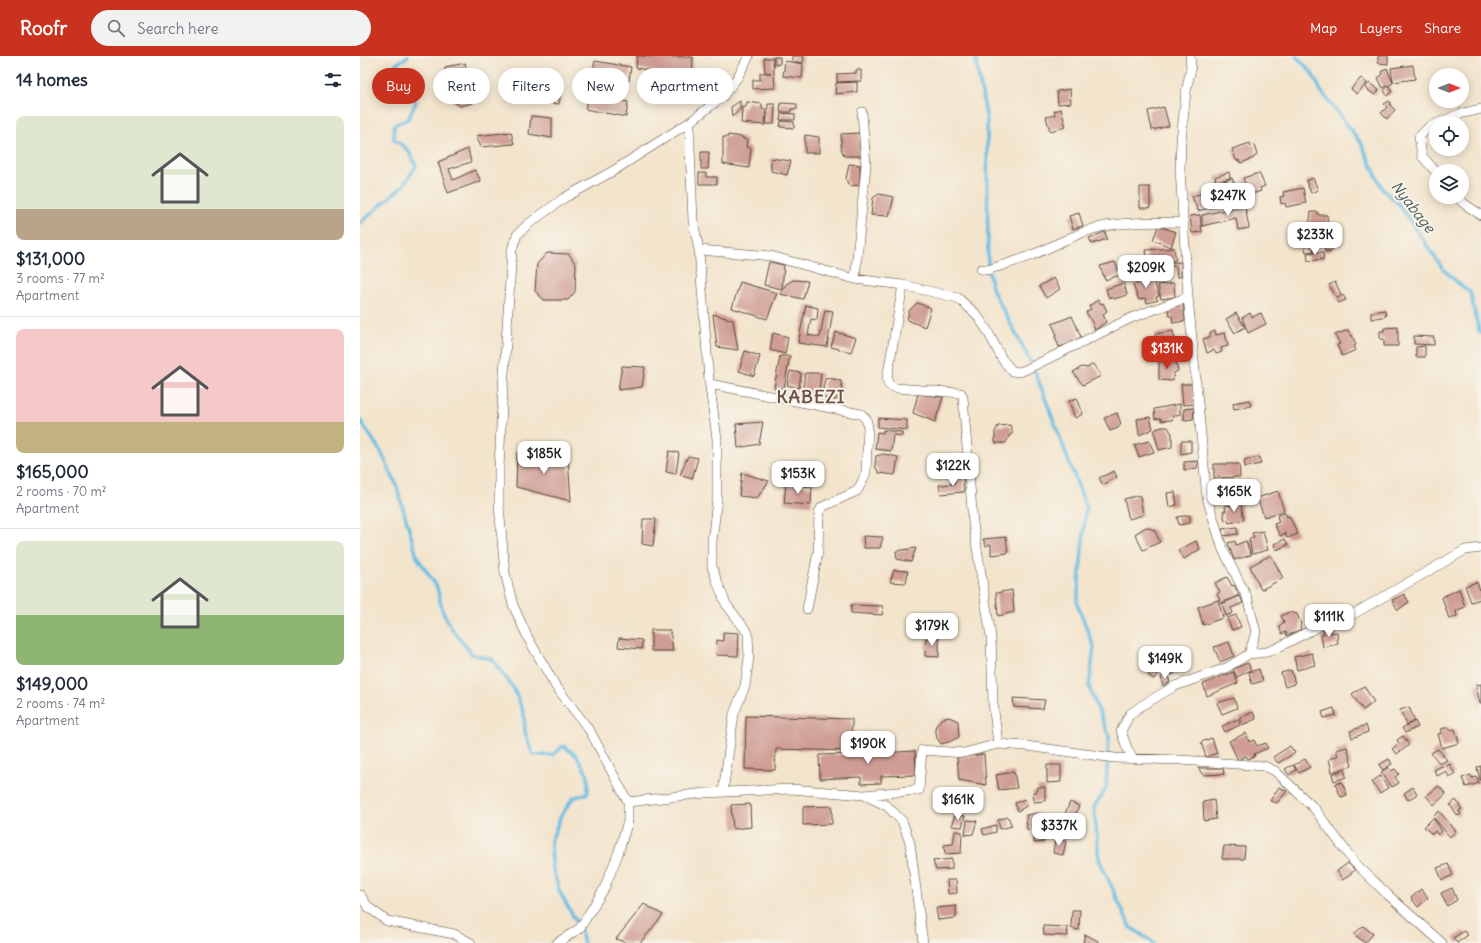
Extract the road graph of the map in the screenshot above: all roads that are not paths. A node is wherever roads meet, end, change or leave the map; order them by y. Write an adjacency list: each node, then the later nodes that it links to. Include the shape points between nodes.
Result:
1 (749, 56): 6 (street, via 723,96)
2 (1190, 56): 11 (street, via 1191,68 1186,92 1181,155)
3 (1481, 109): 5 (street)
4 (862, 112): 14 (street, via 866,165)
5 (1454, 116)
6 (690, 122): 12 (street, via 693,221); 25 (street, via 613,171 564,198 527,225 517,235 512,249 502,405 499,506 505,573 513,605 528,638 555,685 590,732)
7 (1429, 127): 8 (street, via 1419,137 1422,156)
8 (1429, 164)
9 (1464, 204): 10 (street)
10 (1481, 215)
11 (1183, 222): 13 (street, via 1105,226 1033,255 988,270); 16 (street)
12 (698, 250): 14 (street, via 771,256); 17 (street)
13 (981, 269)
14 (855, 279): 15 (street)
15 (903, 285): 16 (street, via 958,298 976,314 1002,359 1015,372 1025,370 1131,318); 21 (street, via 887,382 896,388 961,393 963,396 973,523 991,637 993,704)
16 (1188, 297): 20 (street, via 1207,498 1223,550 1247,597 1256,632)
17 (710, 384): 19 (street, via 861,414 866,419 866,472 862,482 857,490 822,507 819,512 818,552); 23 (street, via 717,439 717,500 712,567 726,604 748,633 749,658 745,686 734,714)
18 (1481, 548): 20 (street, via 1465,550 1350,616 1331,620 1275,649)
19 (807, 610)
20 (1249, 654): 22 (street, via 1226,668 1175,686 1130,714 1122,731 1126,748)
21 (998, 744): 22 (street); 24 (street, via 964,753 922,750 919,790)
22 (1133, 758): 30 (street, via 1264,766 1275,771 1314,808 1354,862)
23 (723, 792): 24 (street, via 792,789); 25 (street)
24 (864, 795): 29 (street, via 887,806 902,822 910,843)
25 (628, 802): 28 (street, via 628,821 604,889 580,928)
26 (360, 895): 27 (street, via 368,907 387,920 454,934)
27 (471, 943)
28 (557, 943)
29 (923, 943)
30 (1442, 943)

